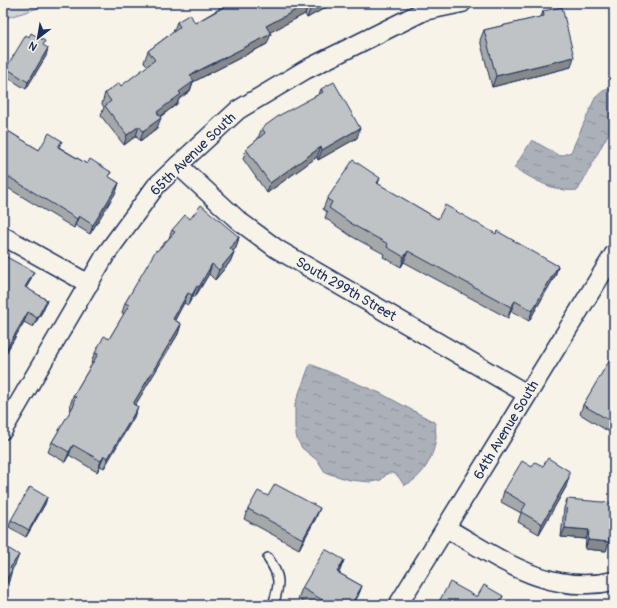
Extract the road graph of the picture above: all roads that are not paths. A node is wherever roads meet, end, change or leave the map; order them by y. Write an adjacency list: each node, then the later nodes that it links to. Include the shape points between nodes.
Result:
1 (462, 3): 2 (street, 65th Avenue South, via 424,11 305,70 238,110)
2 (178, 165): 5 (street, 65th Avenue South, via 156,186 106,254); 6 (street, South 299th Street, via 239,221 278,249)
3 (3, 236): 5 (street)
4 (614, 254): 6 (street, 64th Avenue South)
5 (89, 284): 7 (street, 65th Avenue South)
6 (527, 394): 8 (street, 64th Avenue South)
7 (3, 430)
8 (446, 528): 10 (street, via 520,569 544,579 580,586); 12 (street, 64th Avenue South)
9 (268, 558): 11 (lane, via 278,578 278,590)
10 (614, 581)
11 (273, 605)
12 (398, 605)

